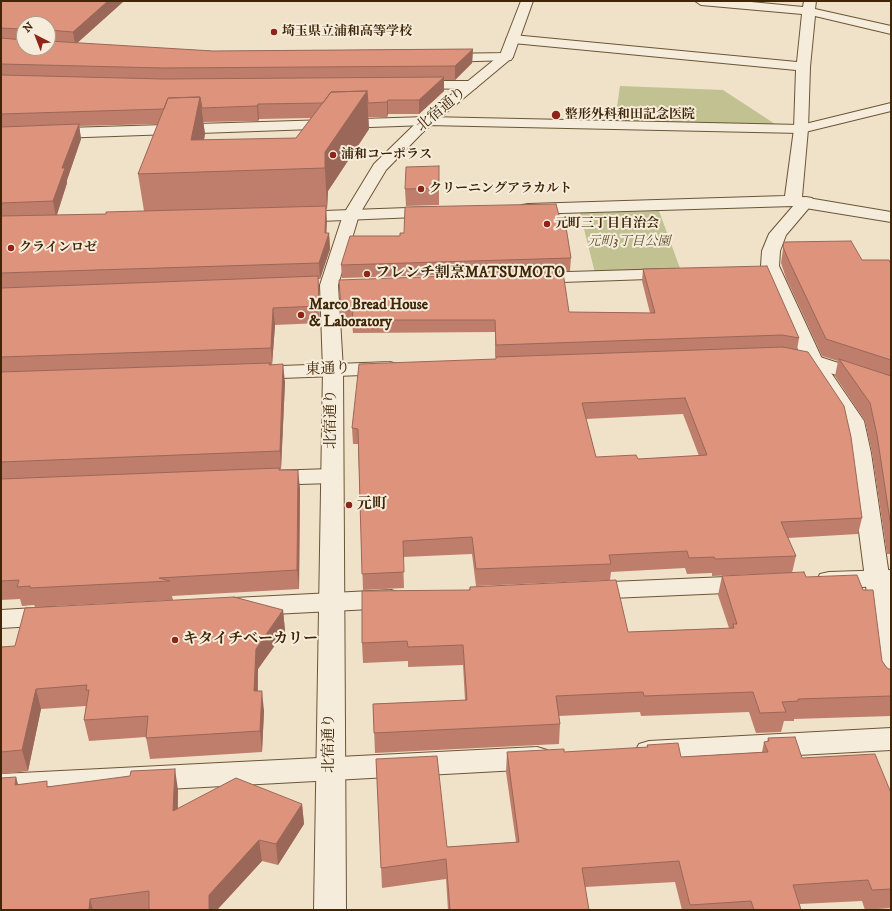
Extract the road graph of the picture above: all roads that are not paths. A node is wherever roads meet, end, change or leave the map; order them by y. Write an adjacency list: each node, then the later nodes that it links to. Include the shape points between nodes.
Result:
1 (527, 1): 5 (street)
2 (701, 1): 3 (street)
3 (809, 6): 4 (street); 7 (street)
4 (891, 30)
5 (510, 48): 6 (street); 7 (street); 9 (street, 北宿通り)
6 (427, 58)
7 (804, 67): 12 (street)
8 (400, 85): 9 (street)
9 (471, 85): 11 (street, 北宿通り)
10 (891, 107): 12 (street)
11 (427, 121): 12 (street); 13 (street); 17 (street, 北宿通り, via 380,167)
12 (801, 129): 14 (street)
13 (1, 135)
14 (800, 202): 15 (street); 19 (street); 23 (street, via 778,234 771,251 770,266 764,271)
15 (510, 210)
16 (455, 212): 17 (street)
17 (351, 215): 18 (street); 25 (street, 北宿通り, via 329,285)
18 (279, 217)
19 (891, 217)
20 (687, 273): 21 (street)
21 (518, 279)
22 (765, 356): 23 (street, via 780,355)
23 (813, 361): 27 (street); 30 (street, via 853,422)
24 (411, 367): 25 (street, 東通り)
25 (333, 370): 26 (street, 東通り); 28 (street, 北宿通り)
26 (238, 373)
27 (891, 387)
28 (332, 476): 29 (street); 35 (street, 北宿通り)
29 (245, 479)
30 (884, 578): 31 (street); 39 (street)
31 (805, 582)
32 (774, 583): 33 (street)
33 (568, 592)
34 (410, 598): 35 (street)
35 (331, 602): 36 (street); 43 (street, 北宿通り)
36 (213, 608)
37 (72, 615): 38 (street)
38 (1, 619)
39 (891, 680)
40 (891, 739): 41 (street)
41 (622, 753)
42 (559, 757): 43 (street)
43 (330, 769): 44 (street); 45 (street, 北宿通り)
44 (1, 786)
45 (330, 910)

